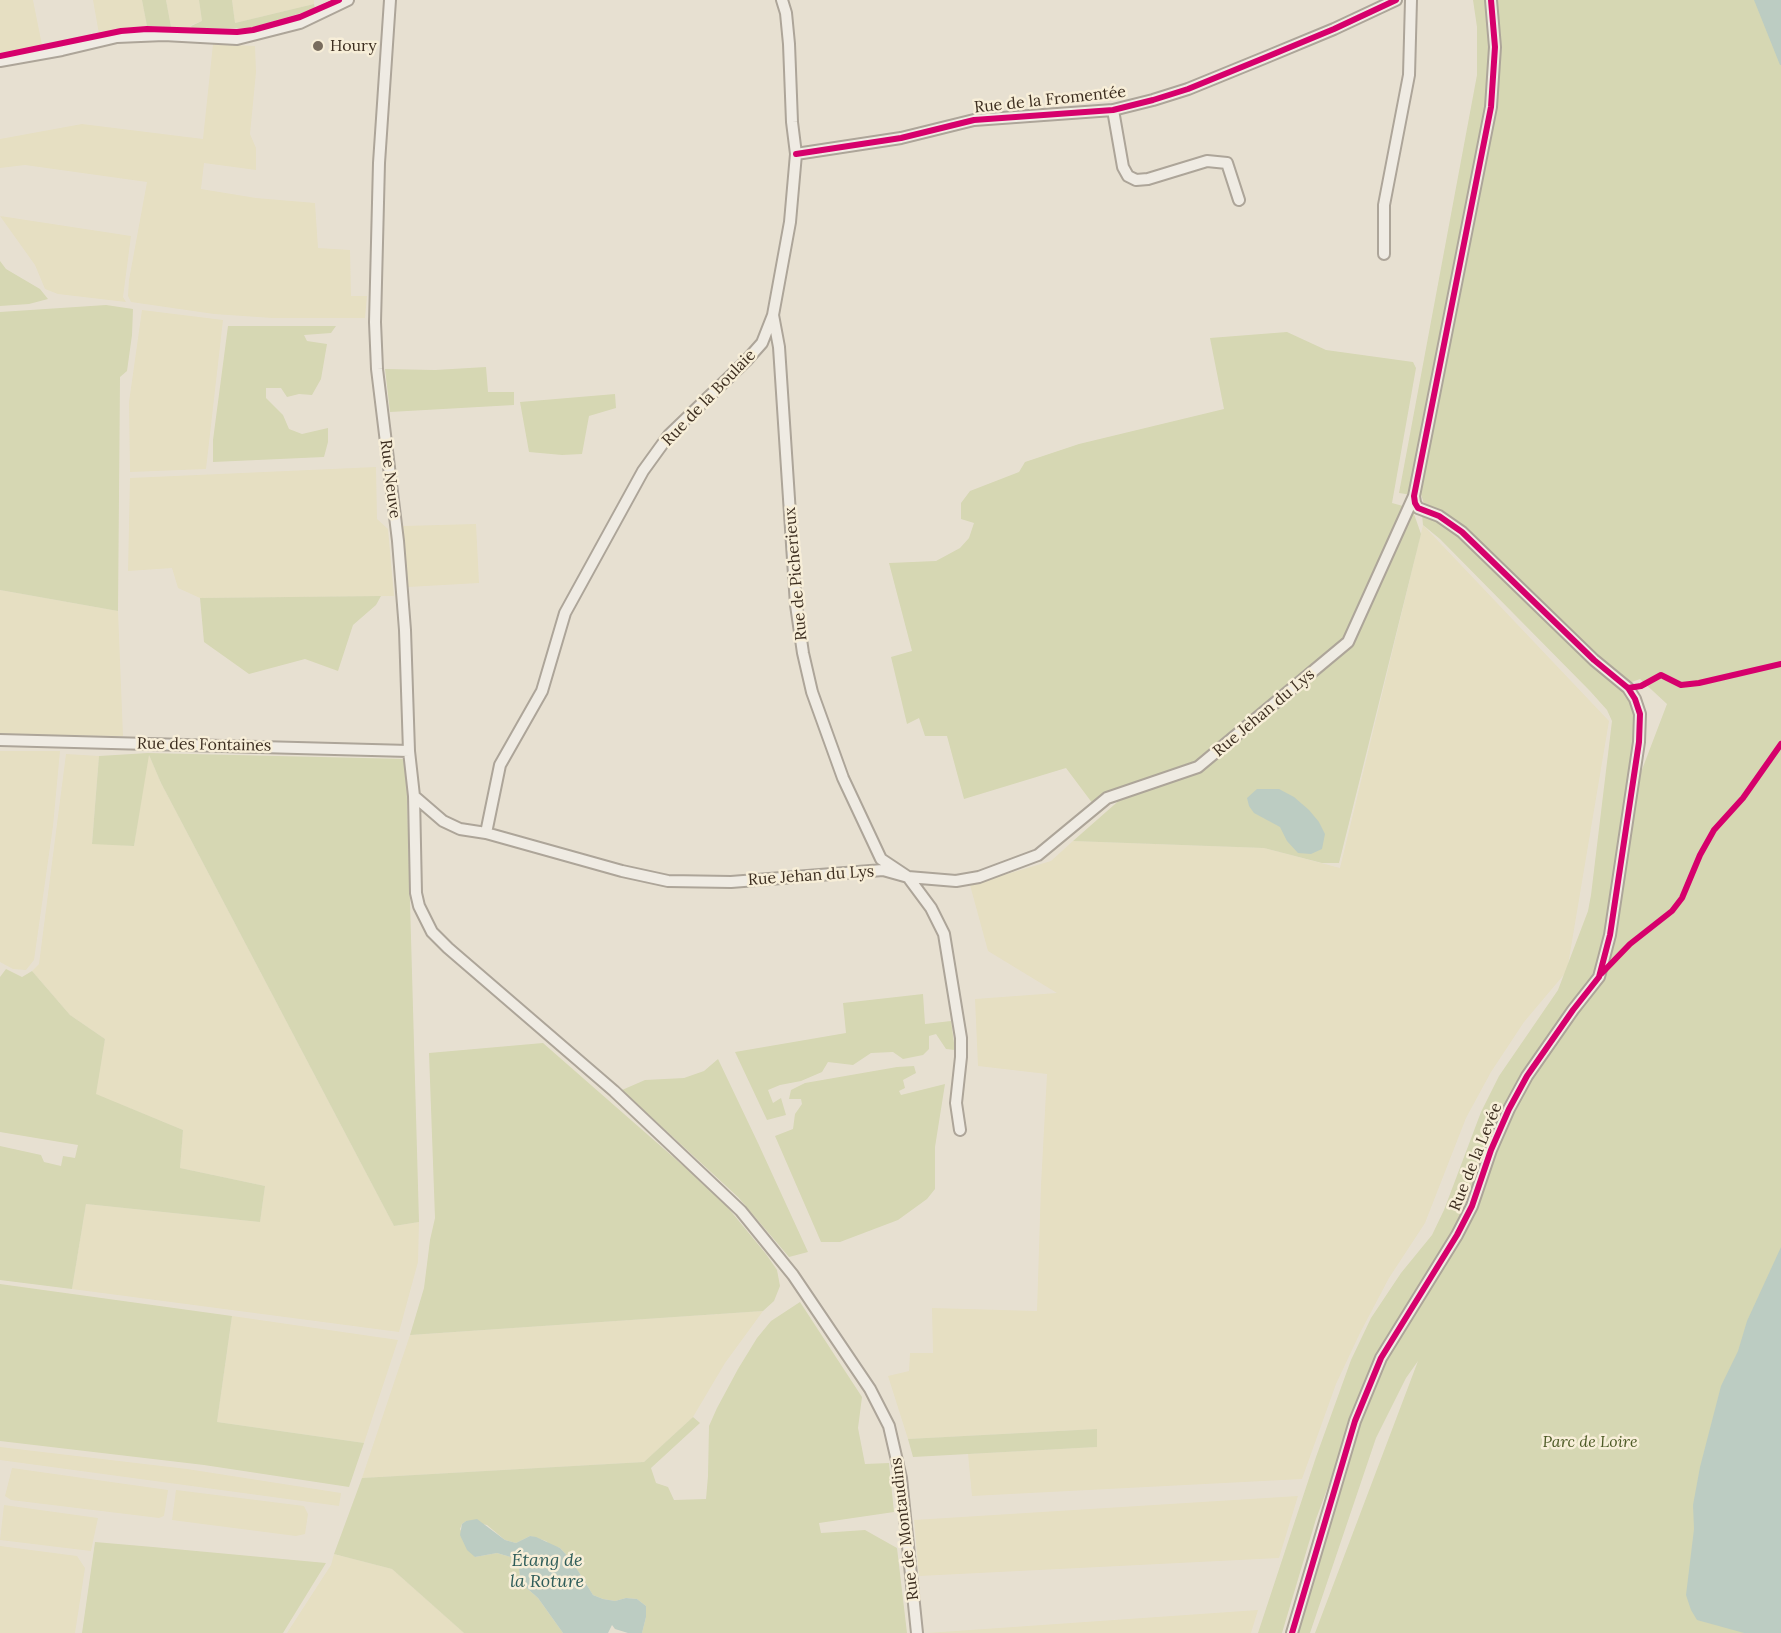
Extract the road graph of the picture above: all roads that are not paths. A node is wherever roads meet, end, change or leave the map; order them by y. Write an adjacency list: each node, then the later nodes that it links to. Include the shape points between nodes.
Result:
1 (348, 0): 7 (street, via 300,23 237,39 117,37)
2 (390, 0): 17 (street, Rue Neuve, via 379,163 375,322 405,630)
3 (782, 0): 9 (street, Rue de la Boulaie)
4 (1396, 0): 8 (street, Rue de la Fromentée, via 1188,89)
5 (1411, 0): 11 (street, via 1409,75 1384,205)
6 (1491, 0): 15 (street, Rue Jehan du Lys, via 1495,57 1491,107)
7 (0, 61)
8 (1113, 110): 9 (street, Rue de la Fromentée, via 974,120 902,138); 10 (street, via 1128,176 1148,179 1207,161 1227,163)
9 (796, 154): 12 (street, Rue de la Boulaie, via 791,213)
10 (1239, 200)
11 (1384, 254)
12 (773, 315): 13 (street, Rue de la Boulaie); 14 (street, Rue de Picherieux)
13 (758, 347): 14 (street, via 767,345); 19 (street, Rue de la Boulaie, via 669,435 643,471 565,613 542,691 500,765)
14 (780, 354): 20 (street, Rue de Picherieux, via 796,605 812,692 843,778 881,859)
15 (1414, 496): 20 (street, Rue Jehan du Lys, via 1348,642 1198,767 1107,798 1038,855 979,877 956,881); 24 (street, Rue de la Levée, via 1418,508 1439,516 1462,532 1628,688 1640,714 1640,742 1612,924 1599,977 1527,1076 1491,1150 1458,1235 1381,1358 1355,1421)
16 (0, 740): 17 (street, Rue des Fontaines)
17 (409, 751): 18 (street, Rue Neuve)
18 (414, 796): 19 (street, Rue Jehan du Lys, via 443,822); 21 (street, Rue Neuve, via 419,906 432,932)
19 (486, 833): 20 (street, Rue Jehan du Lys, via 622,872 668,881 731,882 883,870)
20 (908, 877): 22 (street, via 944,934 961,1038 956,1103)
21 (448, 948): 23 (street, Rue de Montaudins, via 614,1090 741,1211 793,1275 870,1389 889,1426 901,1478)
22 (960, 1130)
23 (917, 1633)
24 (1292, 1633)

